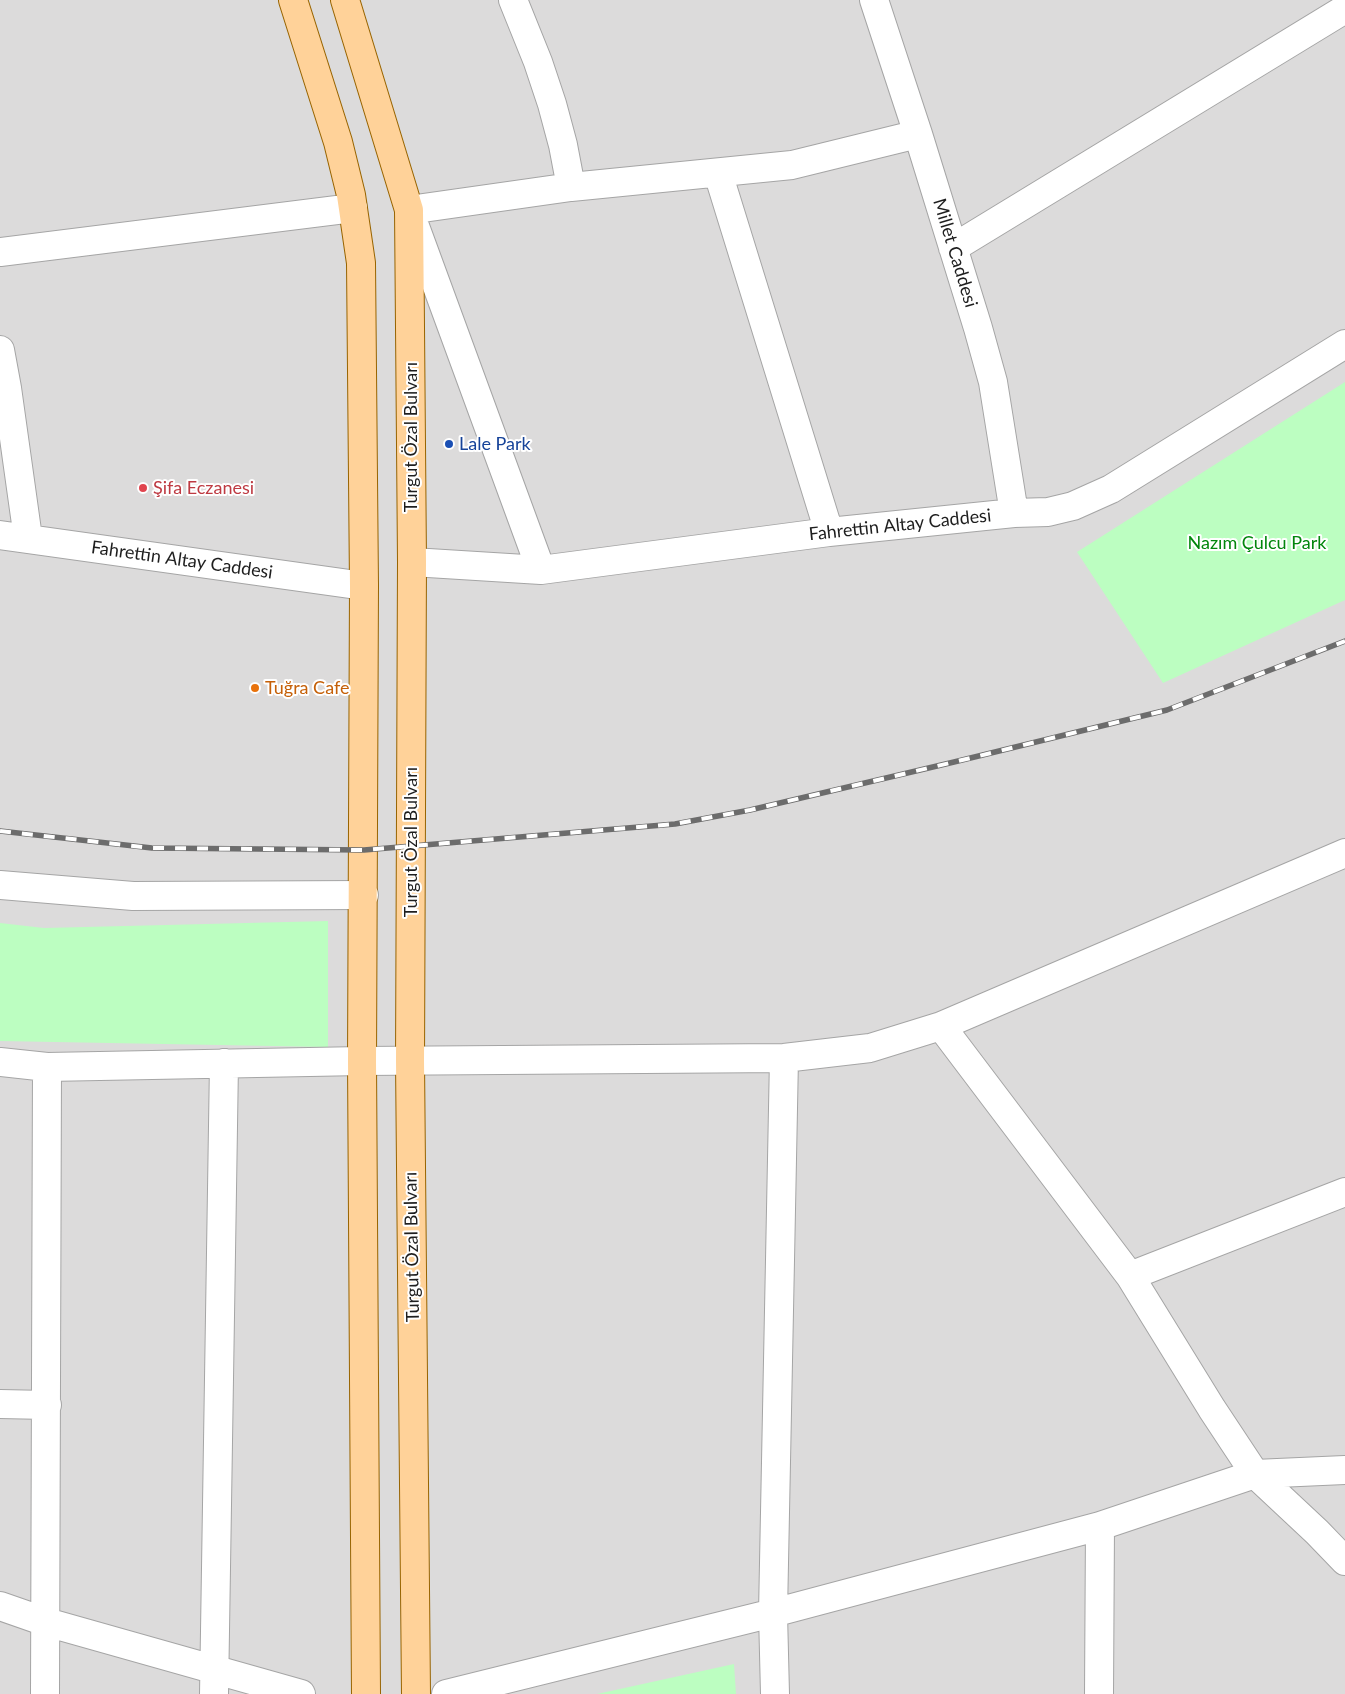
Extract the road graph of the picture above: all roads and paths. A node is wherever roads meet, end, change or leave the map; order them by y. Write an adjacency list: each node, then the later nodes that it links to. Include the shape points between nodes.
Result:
1 (293, 0): 9 (main road, via 338,142)
2 (346, 0): 10 (main road, Turgut Özal Bulvarı)
3 (512, 0): 8 (street, via 552,104)
4 (874, 0): 6 (street, Millet Caddesi)
5 (1345, 9): 11 (street)
6 (918, 134): 7 (street, via 792,165); 11 (street, Millet Caddesi)
7 (718, 172): 8 (street); 16 (street)
8 (571, 187): 10 (street)
9 (353, 208): 12 (street); 21 (main road, via 361,264)
10 (409, 210): 19 (main road, Turgut Özal Bulvarı); 20 (street)
11 (954, 248): 15 (street, Millet Caddesi, via 993,382)
12 (0, 252)
13 (1345, 344): 15 (street, Fahrettin Altay Caddesi, via 1111,489 1073,506 1048,512)
14 (0, 350): 18 (street)
15 (1014, 513): 16 (street, Fahrettin Altay Caddesi)
16 (829, 532): 20 (street, Fahrettin Altay Caddesi)
17 (0, 535): 18 (street, Fahrettin Altay Caddesi)
18 (28, 538): 21 (street, Fahrettin Altay Caddesi)
19 (412, 562): 20 (street, Fahrettin Altay Caddesi); 28 (main road, Turgut Özal Bulvarı)
20 (540, 570)
21 (364, 586): 24 (main road)
22 (1345, 853): 25 (street)
23 (0, 885): 24 (street, via 133,896)
24 (364, 895): 27 (main road)
25 (941, 1026): 26 (street, via 870,1048); 33 (street)
26 (784, 1058): 28 (street); 41 (street)
27 (362, 1061): 28 (street); 30 (street); 46 (main road)
28 (410, 1061): 47 (main road, Turgut Özal Bulvarı)
29 (0, 1062): 31 (street)
30 (224, 1063): 31 (street); 43 (street)
31 (48, 1067): 35 (street)
32 (1345, 1192): 33 (street)
33 (1130, 1276): 37 (street)
34 (0, 1404): 35 (street)
35 (47, 1405): 42 (street)
36 (1345, 1470): 37 (street)
37 (1255, 1474): 38 (street); 39 (street)
38 (1100, 1526): 41 (street); 50 (street)
39 (1345, 1561)
40 (0, 1606): 42 (street)
41 (773, 1612): 48 (street); 49 (street)
42 (46, 1622): 43 (street); 44 (street)
43 (214, 1682): 45 (street)
44 (45, 1694)
45 (301, 1694)
46 (366, 1694)
47 (416, 1694)
48 (446, 1694)
49 (775, 1694)
50 (1099, 1694)

